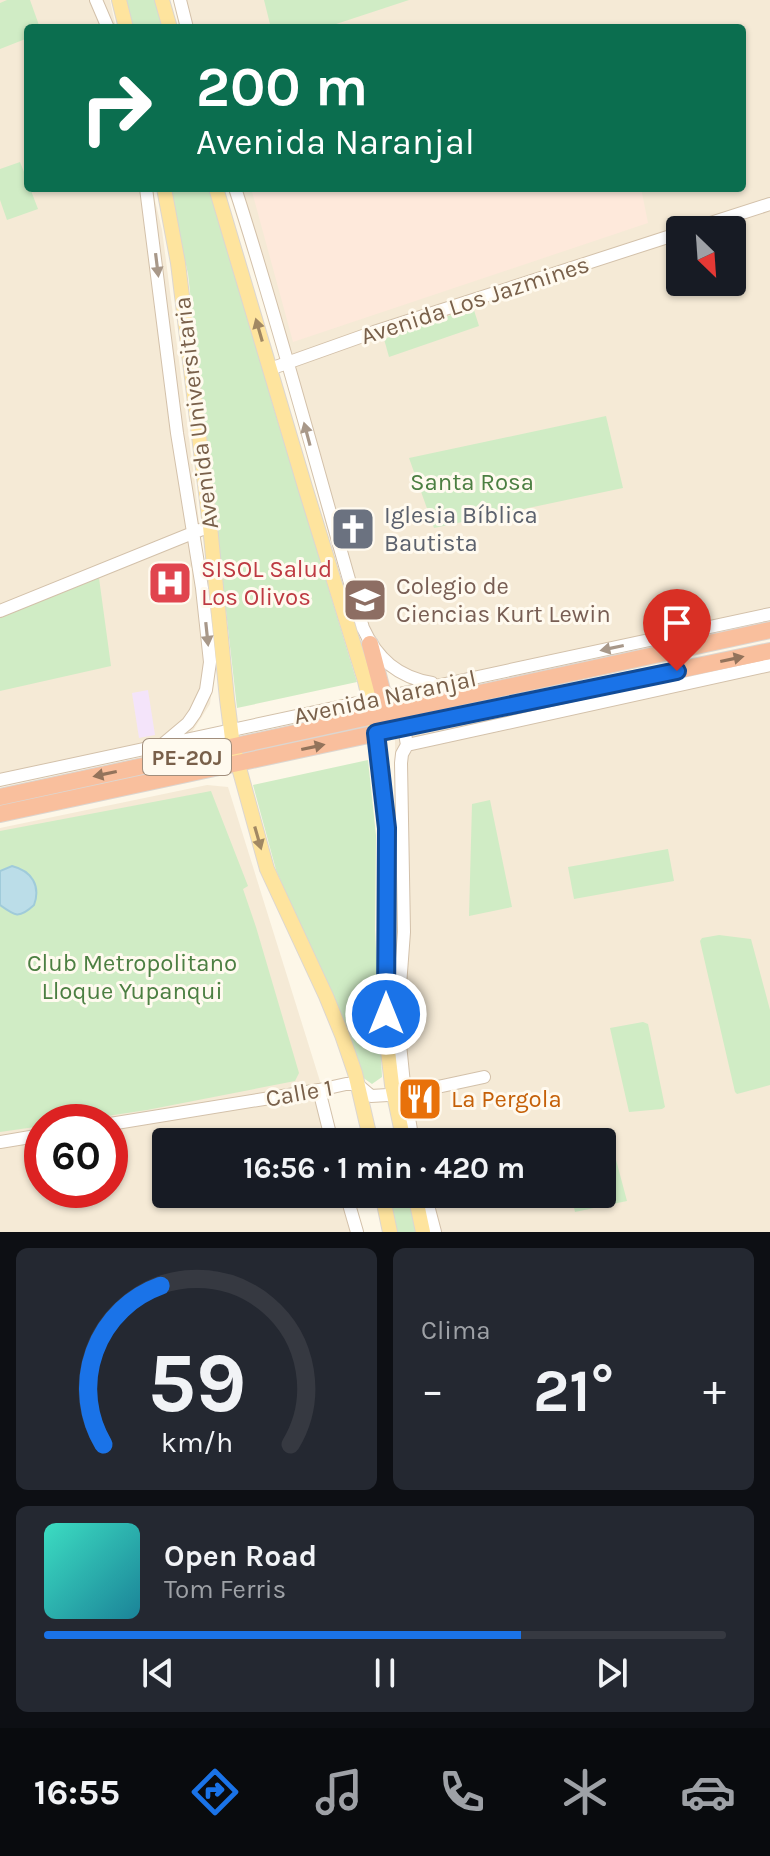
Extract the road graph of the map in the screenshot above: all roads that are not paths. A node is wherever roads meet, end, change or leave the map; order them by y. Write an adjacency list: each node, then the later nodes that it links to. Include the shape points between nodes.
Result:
1 (96, 0): 5 (main road)
2 (119, 0): 6 (main road)
3 (162, 0): 7 (main road)
4 (180, 0): 8 (main road)
5 (106, 24)
6 (125, 24)
7 (169, 24)
8 (186, 24)
9 (147, 192): 21 (main road, Avenida Universitaria, one-way to 21)
10 (165, 192): 20 (main road, Avenida Universitaria)
11 (217, 192): 17 (main road, one-way to 11)
12 (236, 192): 16 (main road)
13 (770, 204): 14 (main road)
14 (733, 216)
15 (666, 238): 16 (main road, Avenida Los Jazmines)
16 (288, 363): 17 (main road, Avenida Los Jazmines); 18 (main road, one-way to 16)
17 (270, 369): 19 (main road)
18 (320, 482): 19 (main road); 25 (main road)
19 (305, 487): 29 (main road)
20 (210, 526): 21 (main road); 34 (main road, Avenida Universitaria)
21 (193, 533): 22 (main road); 33 (main road, Avenida Universitaria, one-way to 33, via 209,678 195,713)
22 (0, 611)
23 (770, 614): 28 (main road, Avenida Naranjal, one-way to 28)
24 (770, 630): 29 (highway, Avenida Naranjal / PE-20J)
25 (370, 644): 28 (main road, via 393,669); 29 (highway)
26 (770, 651): 30 (highway, Avenida Naranjal / PE-20J, one-way to 26)
27 (770, 665): 30 (main road, Avenida Naranjal)
28 (439, 685): 29 (main road, Avenida Naranjal)
29 (379, 706): 31 (highway); 34 (highway, Avenida Naranjal / PE-20J)
30 (440, 729): 32 (highway, Avenida Naranjal / PE-20J)
31 (376, 733): 32 (highway, Avenida Naranjal / PE-20J); 34 (highway, Avenida Naranjal / PE-20J, one-way to 31); 41 (main road, via 387,828 386,1034)
32 (405, 736): 41 (main road)
33 (159, 747): 34 (main road, Avenida Naranjal); 35 (main road, Avenida Naranjal)
34 (234, 747): 36 (highway, Avenida Naranjal / PE-20J, one-way to 36); 37 (highway, Avenida Naranjal / PE-20J); 39 (main road, Avenida Universitaria, one-way to 39, via 270,877 326,996)
35 (0, 780)
36 (0, 797)
37 (0, 814)
38 (484, 1077): 41 (main road, Calle 1)
39 (357, 1084): 40 (main road, Calle 1); 41 (main road, Calle 1, via 371,1096); 44 (main road, Avenida Universitaria)
40 (319, 1090): 42 (main road, Calle 1); 43 (main road)
41 (399, 1095): 45 (main road); 46 (main road)
42 (128, 1121)
43 (328, 1128)
44 (368, 1128)
45 (403, 1128)
46 (409, 1128)
47 (24, 1138): 48 (main road)
48 (0, 1142)
49 (350, 1208): 53 (main road)
50 (385, 1208): 54 (main road)
51 (418, 1208): 55 (main road)
52 (429, 1208): 56 (main road)
53 (357, 1232)
54 (390, 1232)
55 (423, 1232)
56 (435, 1232)

